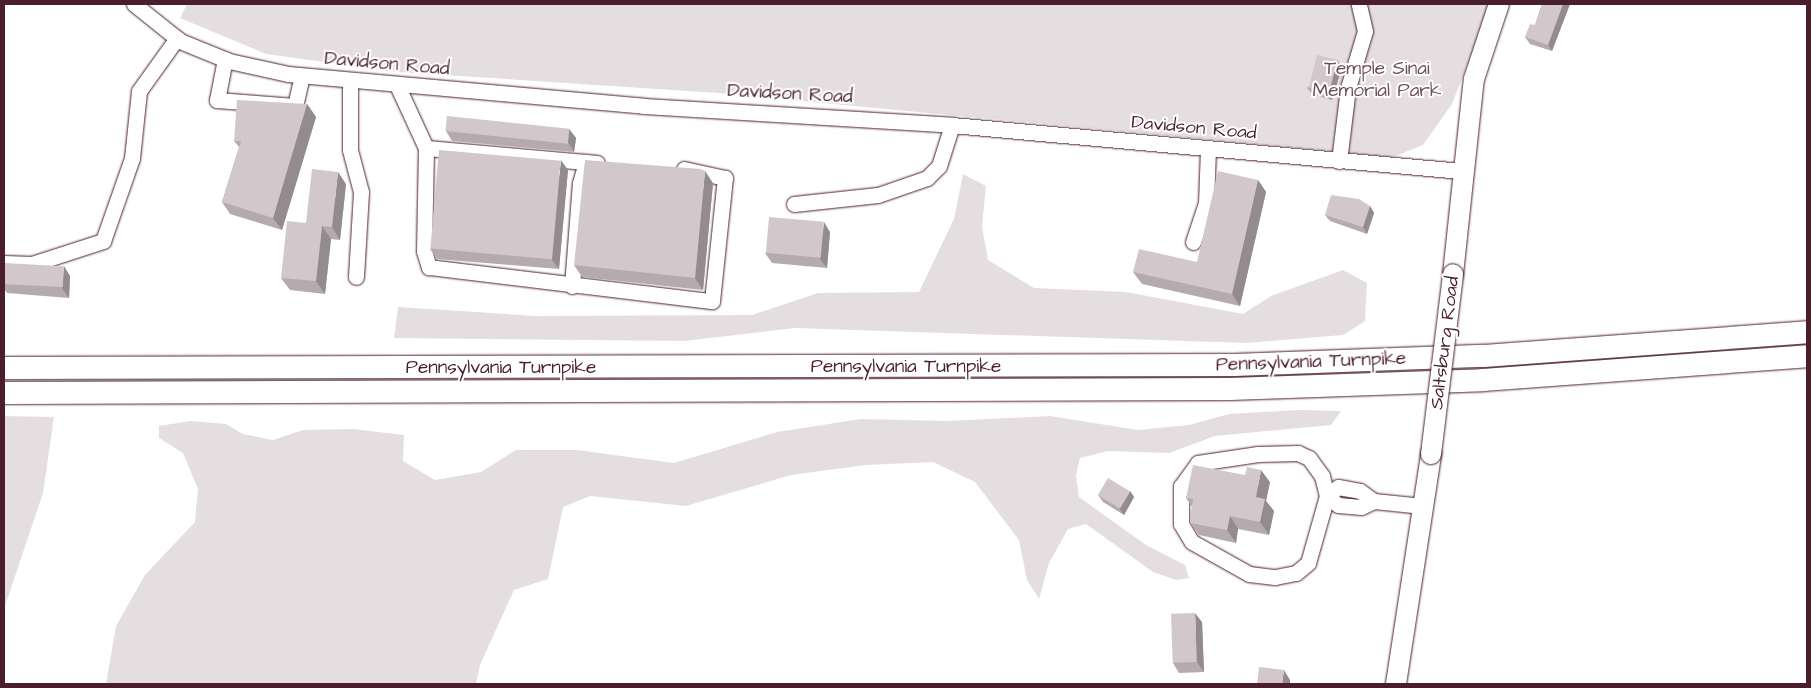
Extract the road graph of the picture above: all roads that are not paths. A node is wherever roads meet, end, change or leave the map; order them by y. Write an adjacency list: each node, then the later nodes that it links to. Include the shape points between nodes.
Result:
1 (134, 4): 4 (street, Davidson Road)
2 (1359, 4): 12 (street, via 1365,31 1348,88)
3 (1499, 4): 16 (main road, Saltsburg Road, via 1474,79)
4 (177, 38): 5 (street, Davidson Road); 19 (street, via 139,91 132,158 103,241 32,264)
5 (225, 59): 6 (street, Davidson Road); 6 (street, via 217,100 295,106)
6 (302, 76): 7 (street, Davidson Road)
7 (350, 81): 8 (street, Davidson Road); 20 (street, via 350,150 361,192)
8 (397, 85): 9 (street, Davidson Road); 10 (street)
9 (952, 125): 11 (street, Davidson Road); 17 (street, via 938,166 927,178 878,195)
10 (426, 148): 13 (street); 21 (street, via 424,251 428,267)
11 (1208, 149): 12 (street, Davidson Road); 18 (street, via 1206,202)
12 (1339, 161): 16 (street, Davidson Road)
13 (586, 162): 14 (street); 21 (street, via 580,183)
14 (615, 164)
15 (671, 168): 21 (street, via 709,171 725,178 712,301)
16 (1461, 171): 27 (main road, Saltsburg Road, bridge, via 1453,274)
17 (794, 204)
18 (1193, 242)
19 (4, 263)
20 (356, 278)
21 (572, 286)
22 (1807, 332): 24 (highway, Pennsylvania Turnpike, via 1484,356 1244,365)
23 (1807, 356): 25 (highway, Pennsylvania Turnpike, via 1483,380 1230,390)
24 (4, 368)
25 (4, 393)
26 (1327, 496): 26 (street, via 1308,563 1289,575 1249,574 1192,542 1181,524 1181,486 1198,463 1298,453 1309,458 1322,476); 27 (street, via 1338,487 1360,490 1374,501)
27 (1423, 506): 28 (main road, Saltsburg Road)
28 (1396, 684)

